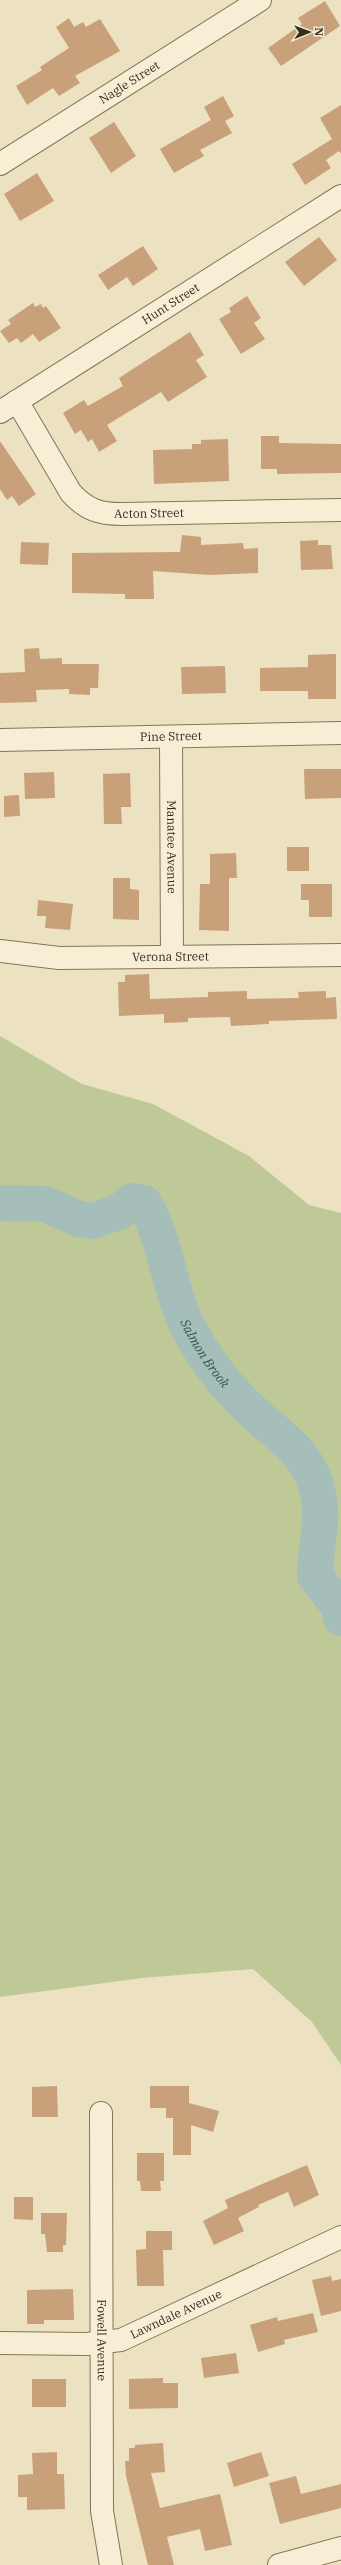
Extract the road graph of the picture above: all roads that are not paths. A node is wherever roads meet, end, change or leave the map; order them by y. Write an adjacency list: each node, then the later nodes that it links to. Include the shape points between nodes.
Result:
1 (260, 0): 2 (street, Nagle Street)
2 (0, 164)
3 (341, 196): 4 (street, Hunt Street)
4 (9, 407): 5 (street, Acton Street, via 71,493 83,506 93,511 122,514)
5 (341, 510)
6 (341, 733): 7 (street, Pine Street)
7 (171, 737): 8 (street, Pine Street); 11 (street, Manatee Avenue)
8 (0, 740)
9 (0, 951): 11 (street, Verona Street, via 58,958)
10 (341, 955): 11 (street, Verona Street)
11 (172, 957)
12 (101, 2113): 14 (street, Fowell Avenue)
13 (341, 2237): 14 (street, Lawndale Avenue, via 121,2340)
14 (103, 2342): 15 (street, Lawndale Avenue); 17 (street, Fowell Avenue, via 102,2511)
15 (0, 2343)
16 (341, 2548): 18 (street)
17 (112, 2565)
18 (279, 2565)

